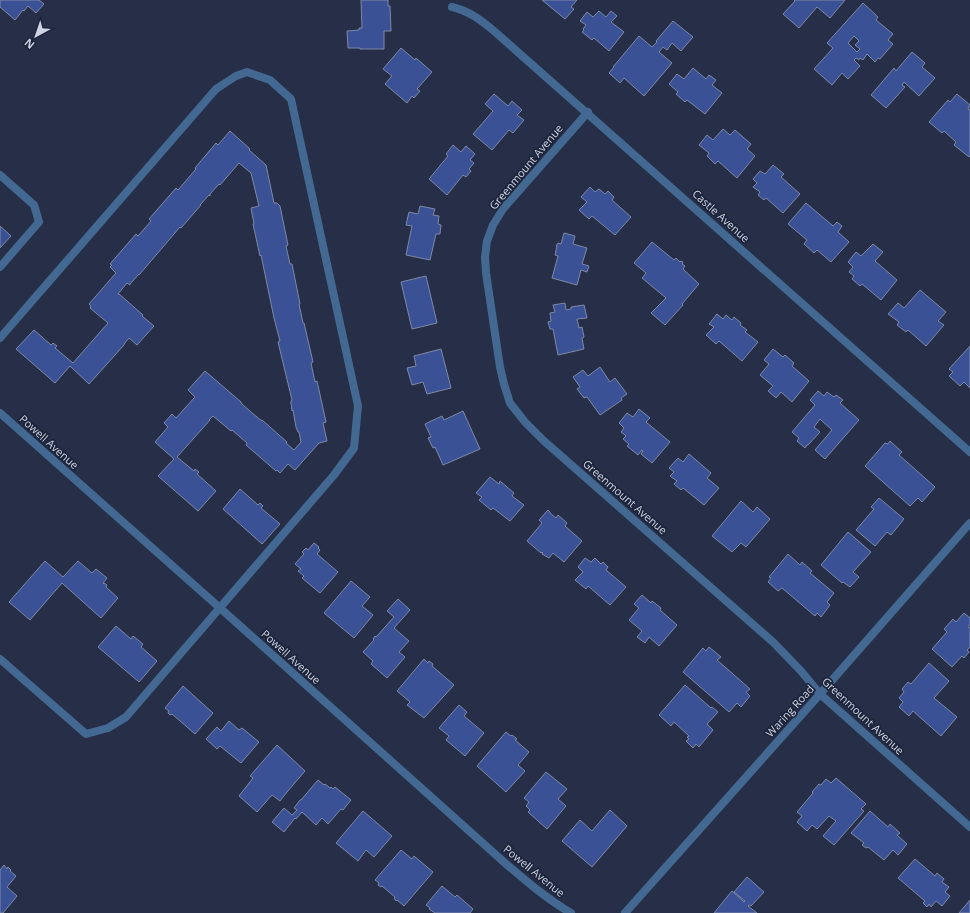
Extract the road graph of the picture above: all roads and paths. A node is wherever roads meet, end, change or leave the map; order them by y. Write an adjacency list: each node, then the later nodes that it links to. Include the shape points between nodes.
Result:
1 (452, 7): 2 (street, Castle Avenue, via 483,21)
2 (588, 112): 7 (street, Castle Avenue); 11 (street, Greenmount Avenue, via 503,209 487,241 486,273 500,367 510,403 544,441 773,642 793,661)
3 (0, 175): 4 (street, via 34,205 39,222)
4 (0, 267)
5 (0, 338): 9 (street, via 216,89 236,76 248,72 270,80 291,99 358,406 354,448 334,475)
6 (0, 413): 9 (street, Powell Avenue)
7 (970, 452)
8 (970, 523): 11 (street, Waring Road)
9 (220, 608): 10 (street, via 126,717 108,728 86,734); 13 (street, Powell Avenue, via 505,863)
10 (0, 659)
11 (820, 694): 12 (street, Greenmount Avenue); 14 (street, Waring Road)
12 (970, 827)
13 (571, 913)
14 (625, 913)

